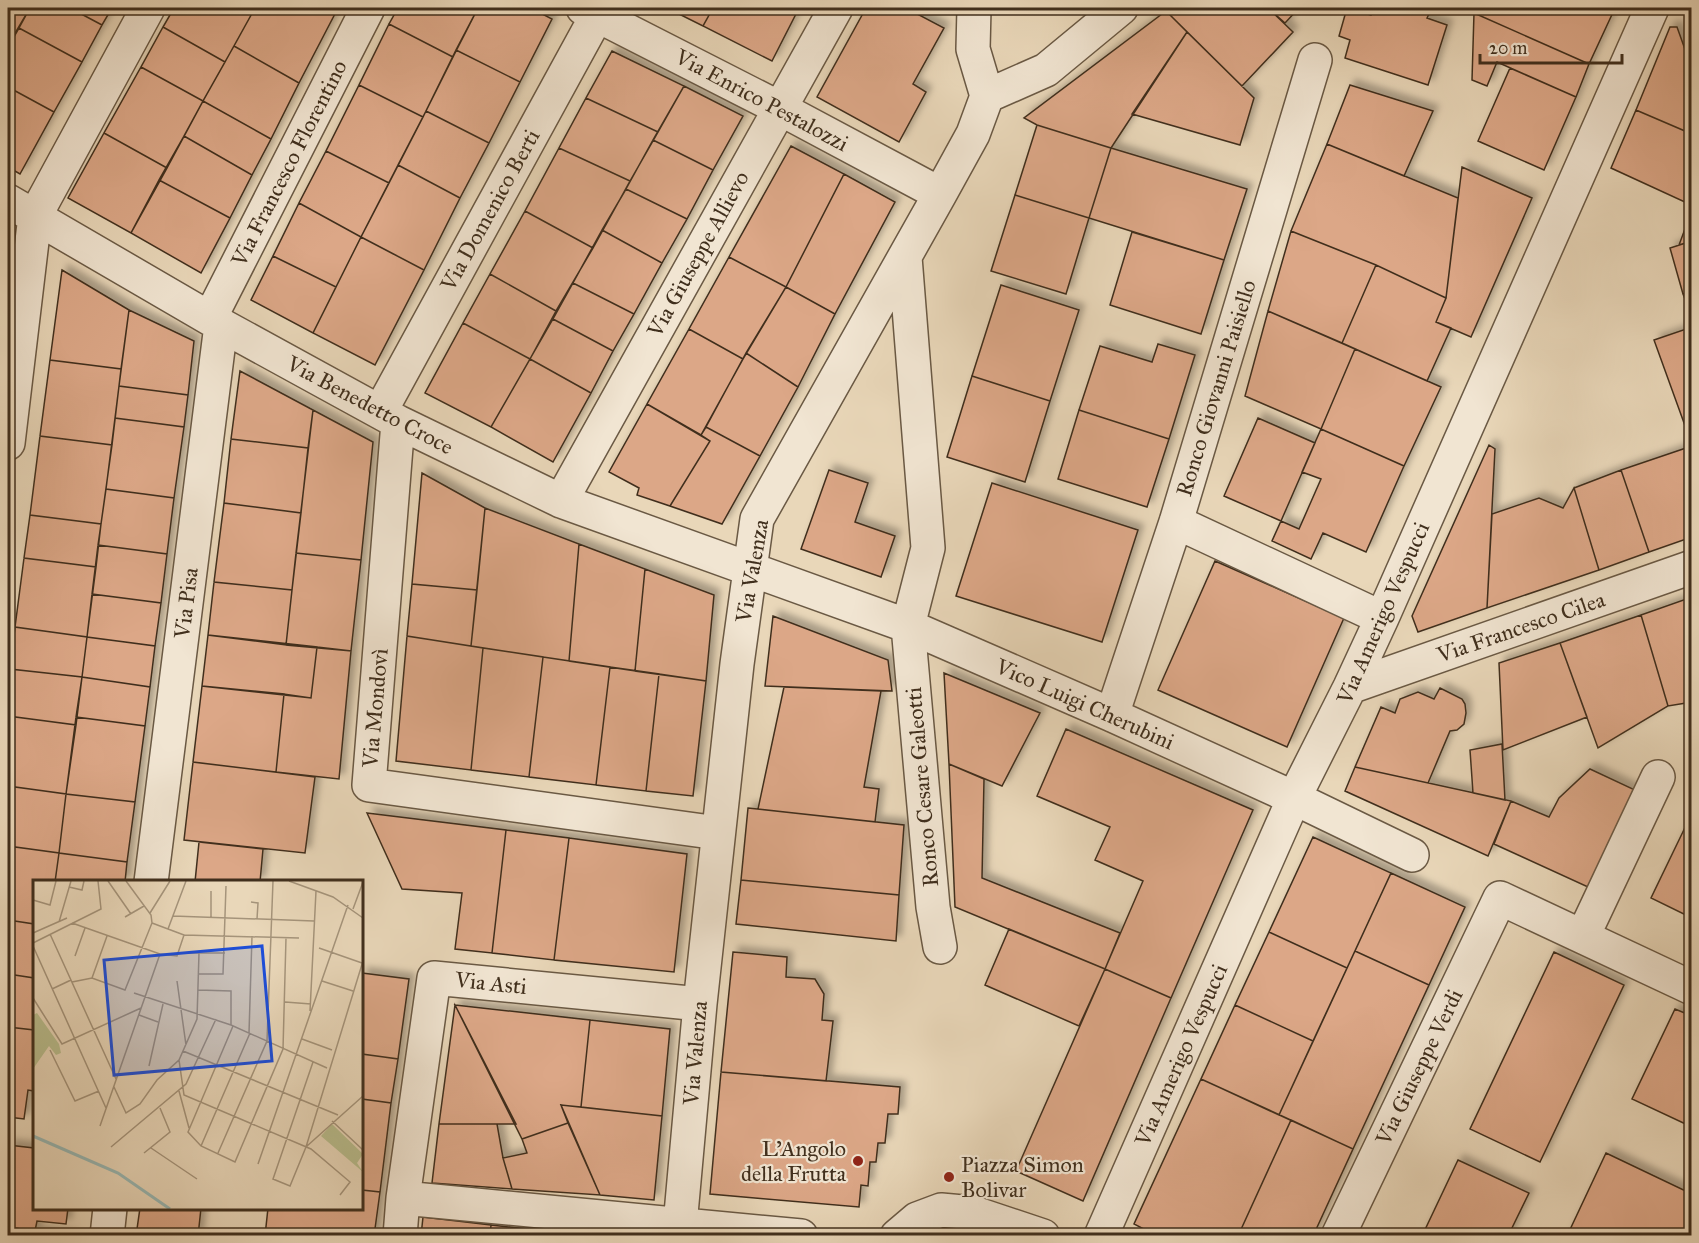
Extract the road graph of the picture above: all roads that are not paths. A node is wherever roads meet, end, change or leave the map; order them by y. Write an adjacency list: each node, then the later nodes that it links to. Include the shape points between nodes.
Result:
1 (148, 8): 12 (street)
2 (368, 8): 14 (street, Via Francesco Florentino)
3 (836, 8): 10 (street, Via Giuseppe Allievo)
4 (974, 8): 9 (street, via 973,49)
5 (1120, 8): 9 (street, via 1046,70)
6 (1652, 8): 21 (street, Via Amerigo Vespucci)
7 (594, 10): 10 (street, Via Enrico Pestalozzi); 15 (street, Via Domenico Berti)
8 (1315, 60): 18 (street, Ronco Giovanni Paisiello)
9 (987, 96): 11 (street, Via Valenza, via 973,134)
10 (778, 108): 11 (street, Via Enrico Pestalozzi); 17 (street, Via Giuseppe Allievo)
11 (940, 194): 13 (street, Via Valenza)
12 (21, 208): 14 (street, Via Benedetto Croce); 16 (street)
13 (905, 257): 20 (street, Via Valenza, via 757,519); 22 (street, Ronco Cesare Galeotti, via 928,548)
14 (216, 322): 15 (street, Via Benedetto Croce); 29 (street, Via Pisa)
15 (389, 417): 17 (street, Via Benedetto Croce); 27 (street, Via Mondovì, via 369,786)
16 (8, 443)
17 (561, 501): 20 (street, Via Benedetto Croce)
18 (1176, 522): 21 (street); 24 (street, Ronco Giovanni Paisiello)
19 (1692, 567): 23 (street, Via Francesco Cilea)
20 (750, 570): 22 (street, Vico Luigi Cherubini); 27 (street, Via Valenza)
21 (1382, 618): 23 (street, Via Amerigo Vespucci)
22 (908, 626): 24 (street, Vico Luigi Cherubini); 31 (street, Ronco Cesare Galeotti)
23 (1350, 687): 26 (street, Via Amerigo Vespucci)
24 (1112, 715): 26 (street, Vico Luigi Cherubini)
25 (1658, 777): 30 (street)
26 (1294, 798): 28 (street, Vico Luigi Cherubini); 37 (street, Via Amerigo Vespucci)
27 (718, 833): 33 (street, Via Valenza)
28 (1412, 855)
29 (151, 880)
30 (1583, 936): 32 (street); 43 (street, Via Giuseppe Verdi, via 1500,898)
31 (940, 947)
32 (1692, 988)
33 (700, 1004): 34 (street, Via Asti, via 434,978); 36 (street, Via Valenza)
34 (403, 1198): 36 (street); 39 (street, Via Asti)
35 (110, 1210): 38 (street)
36 (680, 1225): 40 (street)
37 (1106, 1226)
38 (106, 1236)
39 (400, 1236)
40 (801, 1236)
41 (897, 1236): 42 (street, via 917,1219 941,1210 974,1213)
42 (1043, 1236)
43 (1338, 1236)

